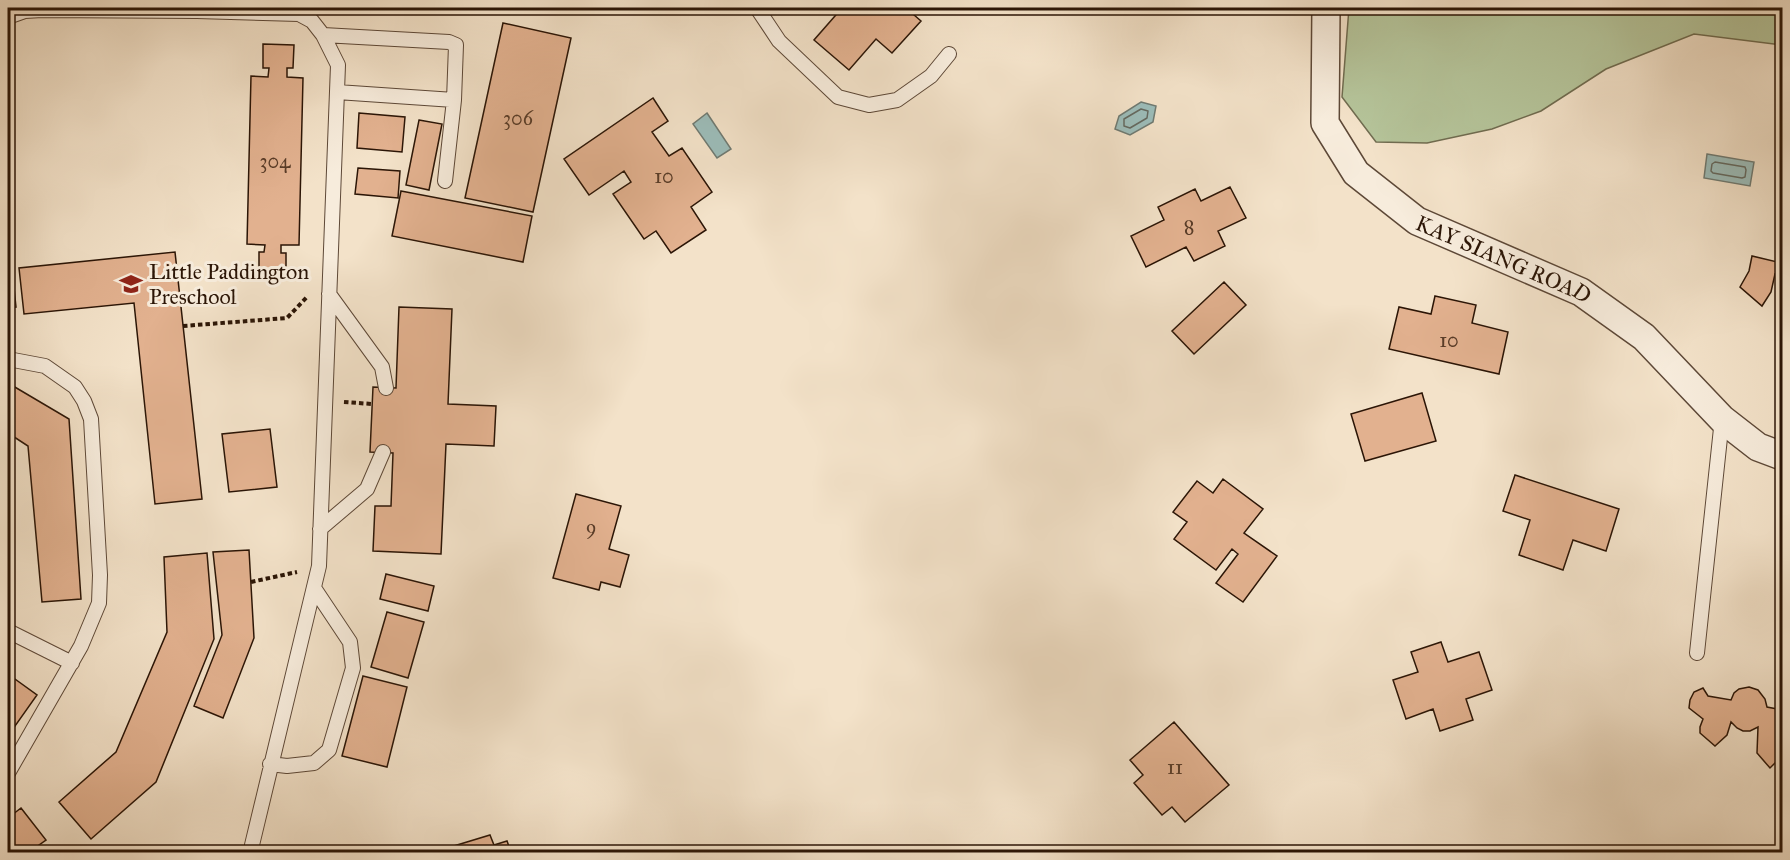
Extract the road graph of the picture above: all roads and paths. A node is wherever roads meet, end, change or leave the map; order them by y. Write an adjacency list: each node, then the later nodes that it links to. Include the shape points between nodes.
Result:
1 (757, 8): 5 (lane, via 779,41 838,97 869,105 897,100 931,76)
2 (1326, 8): 14 (street, KAY SIANG ROAD, via 1324,123 1356,173 1417,220 1581,292 1644,337)
3 (8, 17): 4 (lane, via 42,10 299,14 312,21)
4 (323, 35): 6 (lane, via 338,65); 7 (lane, via 456,45)
5 (949, 54)
6 (337, 92): 7 (lane); 9 (lane)
7 (454, 100): 8 (lane)
8 (445, 181)
9 (329, 294): 13 (lane, via 382,367); 19 (lane)
10 (308, 297): 11 (path, via 287,318)
11 (183, 326)
12 (8, 359): 25 (lane, via 45,366 75,387 91,419 99,603)
13 (386, 388)
14 (1722, 419): 18 (street, KAY SIANG ROAD, via 1758,447); 24 (lane)
15 (10, 435): 16 (path)
16 (8, 442)
17 (383, 452): 19 (lane, via 367,489)
18 (1782, 456)
19 (321, 529): 20 (lane)
20 (319, 566): 21 (path); 22 (lane)
21 (251, 582)
22 (314, 588): 26 (lane); 26 (lane, via 350,642 353,668 329,750 314,763)
23 (8, 631): 25 (lane)
24 (1697, 653)
25 (72, 663): 27 (lane)
26 (270, 764): 28 (lane)
27 (8, 773)
28 (252, 844)

